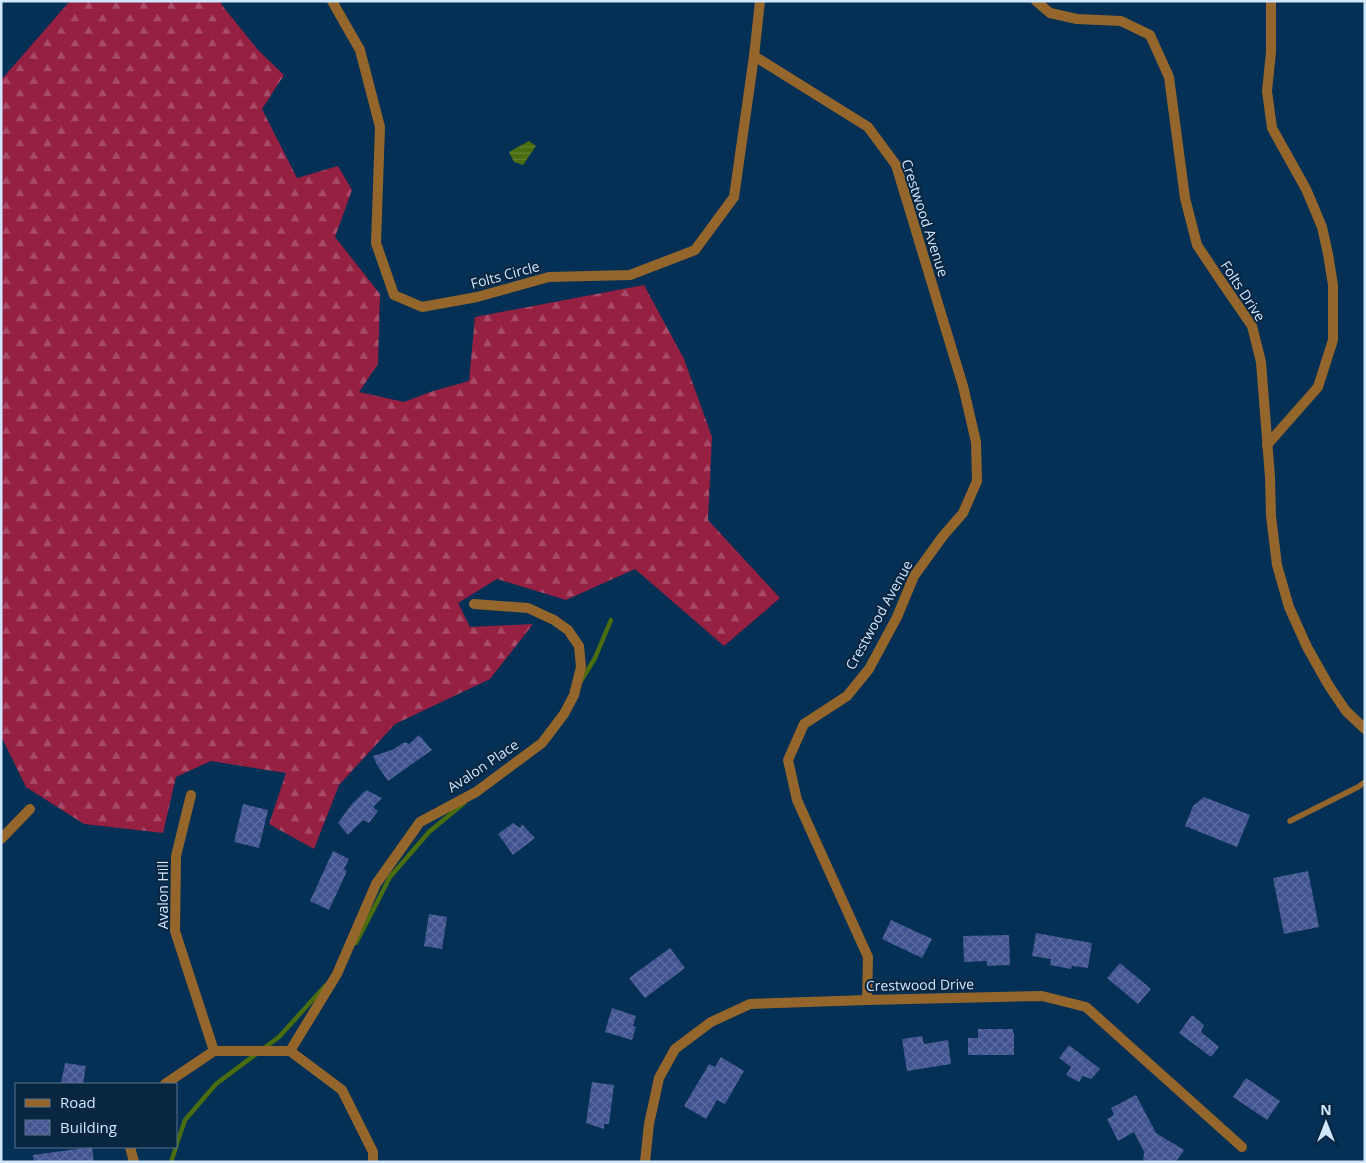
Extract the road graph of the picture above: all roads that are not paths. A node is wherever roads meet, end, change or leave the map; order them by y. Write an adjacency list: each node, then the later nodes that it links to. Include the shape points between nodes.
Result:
1 (332, 1): 5 (street, Folts Circle, via 360,50 380,127 376,243 394,295 422,307 477,297 549,277 630,275 695,250 734,197)
2 (760, 1): 5 (street, Folts Circle)
3 (1036, 1): 6 (street, Folts Drive, via 1050,13 1077,19 1121,20 1150,35 1169,77 1185,198 1197,245 1252,326 1261,362)
4 (1271, 1): 6 (street, via 1267,91 1272,128 1306,189 1322,227 1333,285 1333,340 1318,387)
5 (754, 56): 14 (street, Crestwood Avenue, via 868,127 896,165 963,386 976,442 977,481 963,513 914,576 897,618 869,669 847,696 804,724 788,760 797,800 868,957)
6 (1267, 445): 8 (street, Folts Drive, via 1277,565 1289,607 1329,686 1346,711)
7 (474, 604): 16 (street, Avalon Place, via 528,608 568,630 579,646 581,667 574,695 542,743 476,792 420,822 376,884 337,974)
8 (1365, 729)
9 (1365, 782): 12 (lane)
10 (192, 795): 15 (street, Avalon Hill, via 176,856 175,931)
11 (30, 808): 13 (street)
12 (1290, 821)
13 (1, 839)
14 (866, 1000): 18 (street, Crestwood Drive, via 1042,996 1086,1007); 22 (street, Crestwood Drive, via 750,1004 711,1022 675,1049 659,1078)
15 (214, 1051): 16 (street); 17 (street)
16 (290, 1051): 21 (street, via 342,1090 373,1152)
17 (166, 1083)
18 (1242, 1147)
19 (130, 1148): 20 (street)
20 (134, 1162)
21 (373, 1162)
22 (645, 1162)

